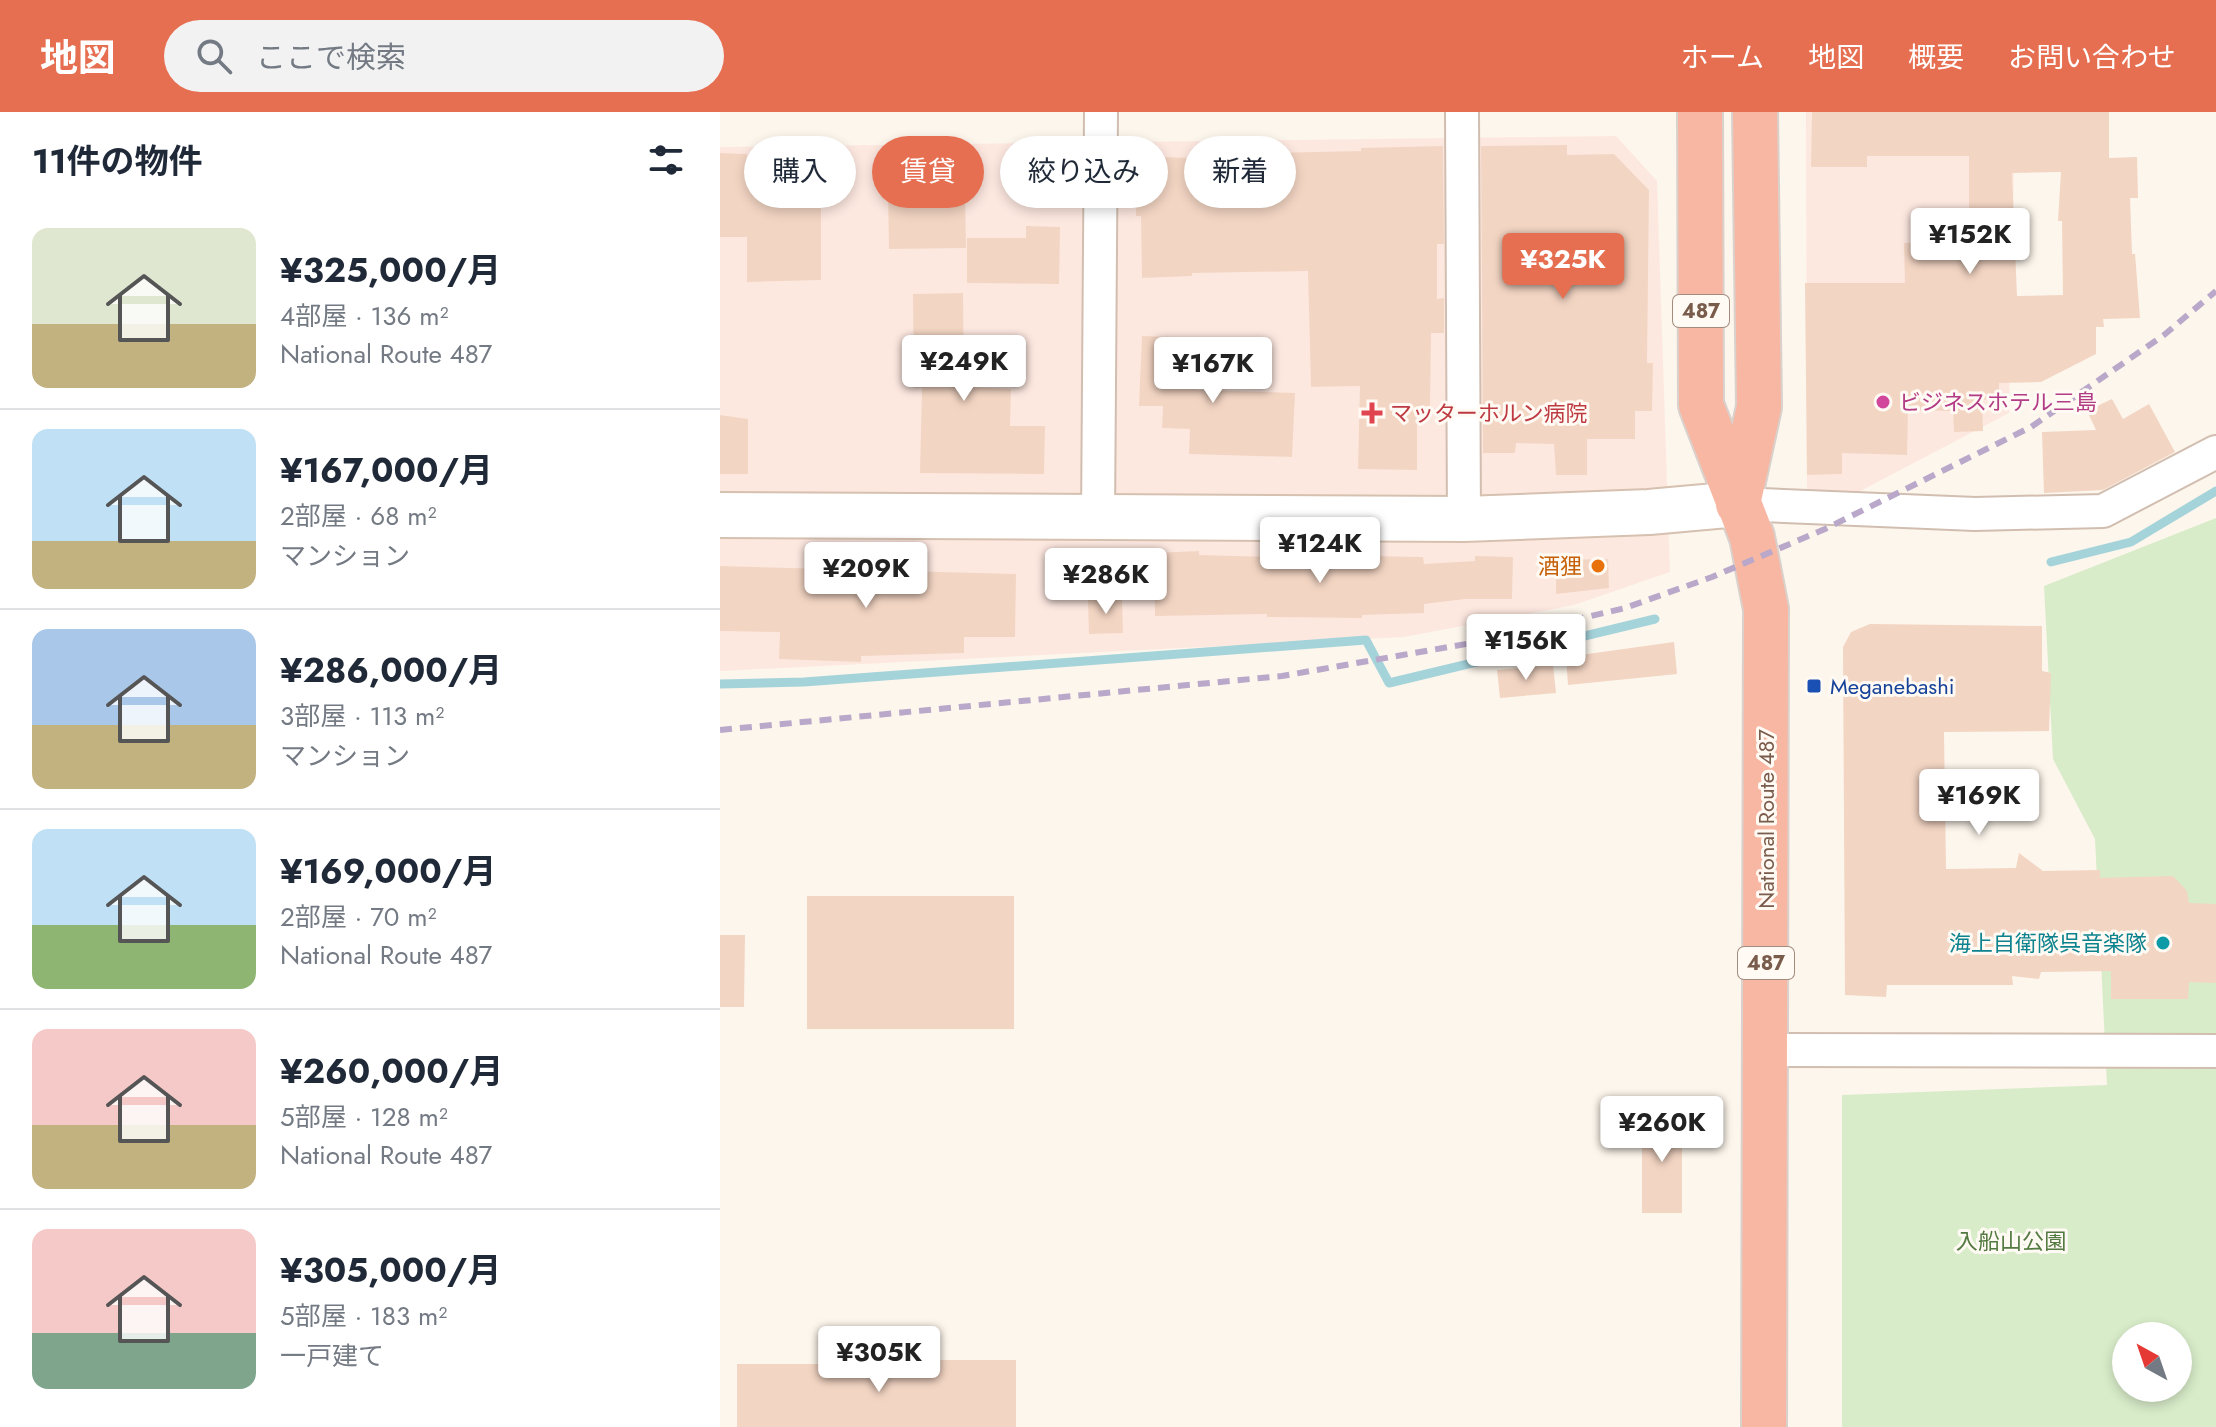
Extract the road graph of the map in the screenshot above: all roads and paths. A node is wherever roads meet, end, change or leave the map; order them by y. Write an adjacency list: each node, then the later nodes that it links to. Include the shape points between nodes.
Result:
1 (1101, 112): 8 (street)
2 (1462, 112): 9 (street)
3 (1700, 112): 6 (highway, National Route 487 / 487, via 1701,405)
4 (1755, 112): 6 (highway, 487, via 1759,407)
5 (2216, 452): 6 (street, via 2103,511 1975,514)
6 (1738, 504): 9 (street); 10 (highway, National Route 487 / 487, via 1752,537 1766,609)
7 (720, 515): 8 (street)
8 (1098, 519): 9 (street)
9 (1464, 519)
10 (1766, 1050): 11 (street); 12 (highway, National Route 487 / 487)
11 (2216, 1051)
12 (1764, 1427)

